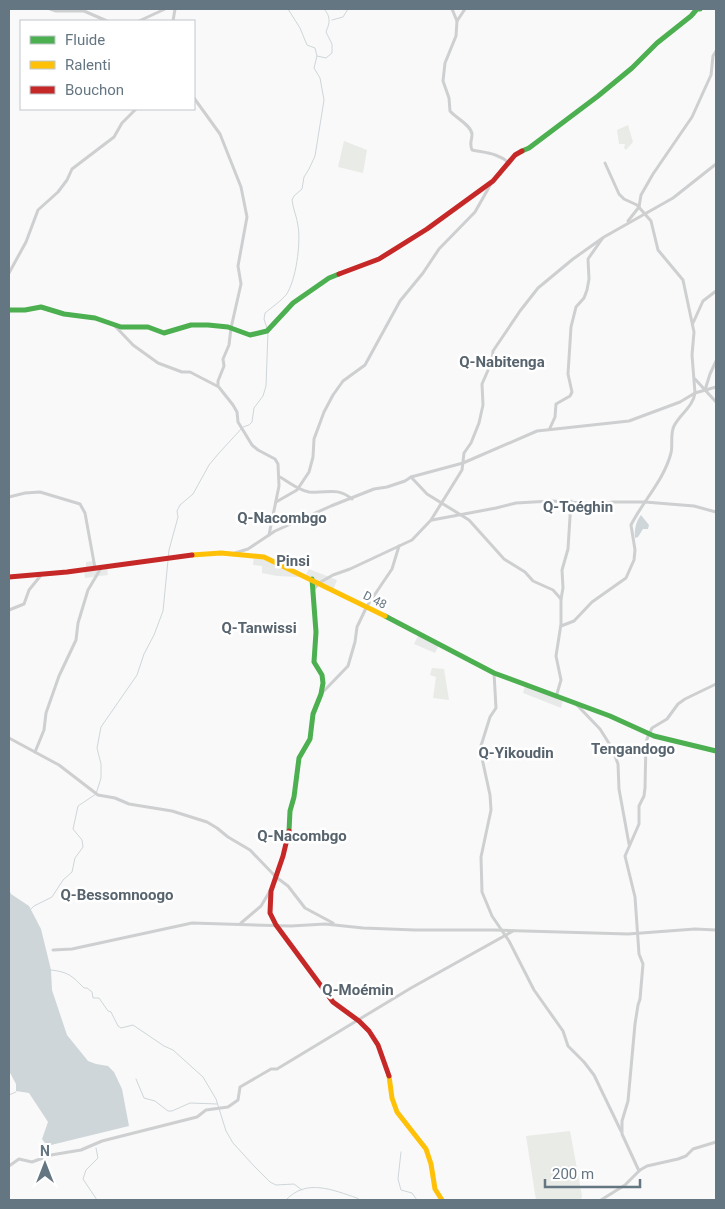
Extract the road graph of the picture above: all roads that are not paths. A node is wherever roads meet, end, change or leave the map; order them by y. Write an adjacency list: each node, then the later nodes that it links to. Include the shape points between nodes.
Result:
1 (50, 9): 6 (street, via 84,11)
2 (165, 9): 7 (street)
3 (452, 9): 8 (street)
4 (465, 9): 8 (street)
5 (700, 9): 12 (street, via 580,110 515,155)
6 (105, 20)
7 (141, 20)
8 (457, 21): 12 (street, via 443,81 450,111 469,127 472,150 496,154)
9 (716, 51): 16 (street, via 711,75 692,117 641,195)
10 (195, 99): 25 (street, via 220,134 241,187 247,218 238,266 241,284)
11 (135, 110): 20 (street, via 114,137 72,169 58,192 38,210)
12 (509, 163): 15 (street)
13 (605, 163): 16 (street, via 619,194)
14 (716, 164): 17 (street, via 673,198)
15 (493, 181): 25 (street, via 379,259 329,278 293,303 268,331 250,335); 37 (street, via 478,208 439,249 400,301 365,365 343,381 333,395 314,439 309,472)
16 (638, 207): 17 (street); 18 (street)
17 (644, 214): 18 (street); 23 (street, via 650,221 658,250 683,280)
18 (628, 222): 19 (street)
19 (604, 236): 33 (street, via 588,260 589,279 571,327 568,374 572,392 556,404); 34 (street, via 538,288 493,351 482,384 483,405 479,423 464,453)
20 (9, 273)
21 (716, 291): 23 (street, via 702,301)
22 (9, 310): 24 (street, via 41,308 95,318)
23 (693, 323): 27 (street)
24 (114, 325): 25 (street, via 148,327 164,333 191,325); 28 (street, via 158,363 190,372)
25 (231, 328): 28 (street)
26 (716, 362): 30 (street)
27 (694, 379): 30 (street); 31 (street)
28 (218, 386): 35 (street, via 233,405 238,422 252,445 275,459)
29 (716, 387): 30 (street)
30 (705, 390): 31 (street); 32 (street)
31 (695, 393): 33 (street, via 629,421); 41 (street, via 674,425 671,452)
32 (716, 402)
33 (550, 429): 34 (street, via 537,431)
34 (463, 463): 36 (street); 43 (street, via 462,470)
35 (279, 476): 37 (street); 42 (street)
36 (411, 477): 39 (street); 43 (street)
37 (298, 488): 39 (street, via 310,492 344,492); 42 (street)
38 (9, 497): 50 (street, via 40,492 80,504)
39 (352, 499): 47 (street, via 303,518)
40 (571, 501): 41 (street, via 599,504); 45 (street, via 524,502); 56 (street)
41 (645, 502): 44 (street, via 694,506); 59 (street, via 630,525 635,550 626,578 592,602 574,621)
42 (275, 503): 47 (street)
43 (440, 503): 45 (street); 46 (street)
44 (716, 512)
45 (461, 514): 46 (street); 56 (street, via 504,559 526,572 533,581 553,590)
46 (431, 520): 48 (street, via 415,538)
47 (269, 536): 49 (street)
48 (400, 545): 54 (street); 57 (street, via 392,570)
49 (235, 553): 50 (street, D 48); 53 (street, D 48, via 271,560)
50 (98, 568): 51 (street, D 48); 68 (street, via 88,590 76,640 46,712 44,730)
51 (43, 574): 52 (street, D 48); 58 (street, via 29,590 24,604)
52 (9, 577)
53 (312, 579): 54 (street, D 48); 55 (street)
54 (319, 582): 55 (street); 57 (street, D 48)
55 (314, 589): 62 (street, via 314,662 322,675)
56 (561, 599): 59 (street)
57 (367, 606): 60 (street, D 48); 62 (street, via 357,627 348,666)
58 (9, 610)
59 (561, 626): 63 (street, via 556,656 561,680)
60 (494, 673): 63 (street, D 48); 75 (street, via 496,708 480,745 491,810 480,856 482,892)
61 (716, 684): 65 (street, via 678,704 667,719 652,728)
62 (321, 694): 70 (street, via 313,714 310,739 299,758 284,856)
63 (556, 696): 64 (street, D 48)
64 (576, 704): 65 (street, D 48); 69 (street, via 600,729 612,748 618,764)
65 (649, 734): 67 (street, D 48); 69 (street, via 644,796 638,806 640,819)
66 (9, 738): 68 (street)
67 (716, 751)
68 (35, 752): 70 (street, via 98,795 207,822 250,850)
69 (629, 845): 78 (street, via 625,856 635,897)
70 (276, 877): 71 (street); 74 (street, via 288,886 305,908)
71 (271, 891): 72 (street, via 261,906); 73 (street, via 270,913)
72 (240, 924): 73 (street); 80 (street, via 192,923)
73 (276, 925): 74 (street); 81 (street, via 333,1002)
74 (335, 925): 75 (street, via 415,930)
75 (501, 930): 76 (street); 79 (street)
76 (515, 930): 78 (street); 79 (street)
77 (716, 930): 78 (street)
78 (637, 934): 82 (street, via 643,964 642,979)
79 (505, 935): 81 (street); 82 (street, via 534,990 563,1031 568,1046 594,1075)
80 (53, 950)
81 (359, 1021): 84 (street, via 240,1087 238,1100 228,1107 206,1110 197,1117 81,1150 32,1162 19,1159); 86 (street, via 378,1045 397,1112 426,1149 435,1189)
82 (622, 1134): 85 (street)
83 (716, 1142): 85 (street, via 693,1149 686,1156)
84 (9, 1166)
85 (639, 1171): 87 (street)
86 (442, 1200)
87 (601, 1200)

